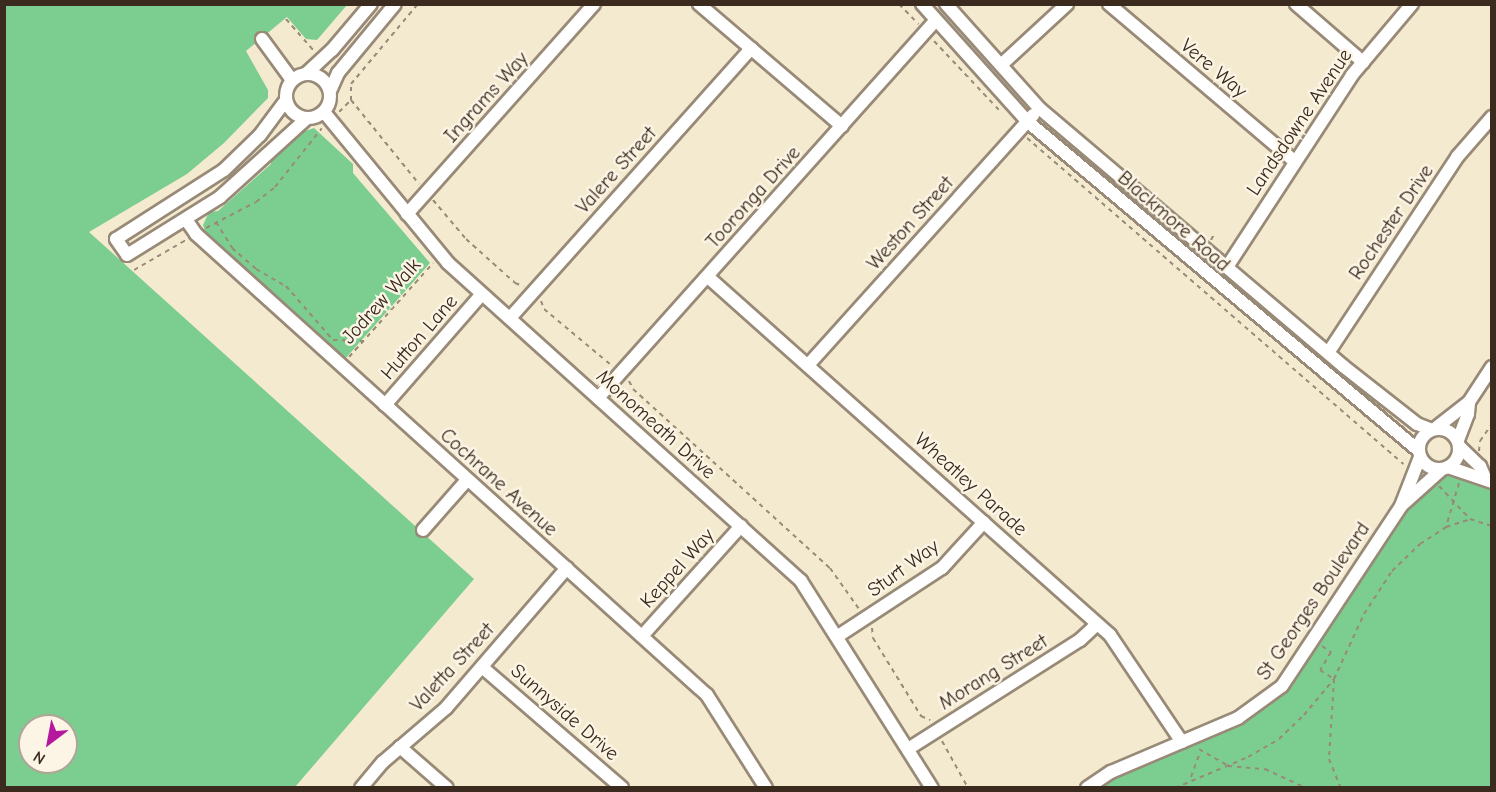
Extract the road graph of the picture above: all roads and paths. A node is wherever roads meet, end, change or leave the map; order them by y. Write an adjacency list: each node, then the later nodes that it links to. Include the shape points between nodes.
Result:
1 (371, 4): 16 (street)
2 (395, 4): 18 (street, via 338,73)
3 (594, 4): 28 (street, Ingrams Way)
4 (699, 4): 13 (street)
5 (922, 4): 11 (street, Blackmore Road)
6 (946, 4): 15 (street, Blackmore Road)
7 (1067, 4): 15 (street)
8 (1109, 4): 27 (street, Vere Way)
9 (1296, 4): 14 (street)
10 (1412, 4): 14 (street, Landsdowne Avenue)
11 (936, 20): 25 (street, Blackmore Road); 26 (street, Tooronga Drive)
12 (262, 39): 17 (street)
13 (751, 48): 26 (street); 35 (street, Valere Street)
14 (1363, 62): 27 (street, Landsdowne Avenue)
15 (1001, 65): 21 (street, Blackmore Road)
16 (307, 73): 17 (street); 18 (street, via 324,81)
17 (292, 80): 19 (street)
18 (330, 91): 22 (street)
19 (286, 100): 24 (street, via 293,112); 30 (street, via 260,135 224,170 116,238 127,255)
20 (351, 100): 28 (path)
21 (1039, 108): 25 (street, Weston Street); 33 (street, Blackmore Road)
22 (324, 112): 24 (street); 29 (street, Monomeath Drive)
23 (1491, 117): 40 (street, Rochester Drive, via 1458,156)
24 (306, 119): 30 (street, via 220,197)
25 (1027, 121): 42 (street, Weston Street); 51 (street, Blackmore Road)
26 (842, 126): 34 (street, Tooronga Drive)
27 (1294, 161): 33 (street, Landsdowne Avenue)
28 (427, 193): 29 (street, Ingrams Way); 35 (path, via 466,239 515,284)
29 (407, 214): 32 (street, Monomeath Drive)
30 (186, 221): 41 (street, Cochrane Avenue, via 196,234)
31 (216, 222): 38 (path, via 232,248 256,269 286,286)
32 (440, 254): 36 (street, Monomeath Drive); 39 (path, Jodrew Walk)
33 (1227, 267): 40 (street, Blackmore Road)
34 (708, 277): 42 (street, Wheatley Parade); 44 (street, Tooronga Drive)
35 (531, 293): 37 (street, Valere Street); 44 (path, via 553,317)
36 (482, 294): 37 (street, Monomeath Drive); 47 (street, Hutton Lane)
37 (510, 318): 45 (street, Monomeath Drive)
38 (333, 340): 39 (path); 41 (path)
39 (364, 341): 41 (path, Jodrew Walk)
40 (1328, 353): 49 (street, Blackmore Road, via 1416,424)
41 (345, 362): 47 (street, Cochrane Avenue)
42 (809, 364): 58 (street, Wheatley Parade)
43 (1491, 367): 46 (street)
44 (621, 374): 45 (street, Tooronga Drive); 64 (path, via 830,568)
45 (598, 398): 59 (street, Monomeath Drive)
46 (1469, 402): 49 (street); 50 (street)
47 (385, 405): 55 (street, Cochrane Avenue)
48 (1491, 424): 52 (path)
49 (1433, 428): 50 (street); 51 (street)
50 (1459, 444): 52 (street); 53 (street, via 1457,458)
51 (1419, 454): 53 (street, via 1430,467); 57 (street, St Georges Boulevard)
52 (1473, 459): 56 (street)
53 (1445, 468): 54 (street); 57 (street, St Georges Boulevard)
54 (1466, 473): 56 (street); 61 (path, via 1455,489)
55 (467, 480): 62 (street); 63 (street, Cochrane Avenue)
56 (1488, 480)
57 (1401, 506): 68 (street, St Georges Boulevard)
58 (984, 522): 64 (street, Sturt Way, via 942,568); 65 (street, Wheatley Parade)
59 (741, 526): 66 (street, Keppel Way); 67 (street, Monomeath Drive, via 801,581)
60 (1491, 526): 61 (path, via 1470,519)
61 (1446, 527): 70 (path, via 1420,544 1392,571 1364,614)
62 (423, 530)
63 (567, 568): 66 (street, Cochrane Avenue); 69 (street, Valetta Street)
64 (866, 619): 67 (street, Sturt Way); 71 (path, via 873,638 921,716 929,719)
65 (1097, 624): 71 (street, Morang Street, via 1080,640); 73 (street, Wheatley Parade, via 1117,643)
66 (642, 636): 82 (street, Cochrane Avenue, via 707,695)
67 (838, 636): 75 (street, Monomeath Drive)
68 (1313, 640): 70 (path, via 1331,652 1320,670); 72 (street, St Georges Boulevard, via 1268,699 1238,718)
69 (482, 667): 74 (street, Valetta Street, via 446,708); 81 (street, Sunnyside Drive)
70 (1334, 679): 77 (path, via 1279,739); 88 (path, via 1329,759)
71 (935, 731): 75 (street, Morang Street); 84 (path)
72 (1195, 737): 73 (street, St Georges Boulevard); 76 (path)
73 (1182, 742): 85 (street, St Georges Boulevard, via 1111,772)
74 (400, 747): 79 (street, Valetta Street); 80 (street)
75 (908, 749): 83 (street, Monomeath Drive)
76 (1200, 752): 77 (path); 78 (path)
77 (1228, 766): 78 (path); 87 (path, via 1265,769)
78 (1190, 779): 86 (path)
79 (361, 788)
80 (447, 788)
81 (622, 788)
82 (766, 788)
83 (932, 788)
84 (968, 788)
85 (1087, 788)
86 (1175, 788)
87 (1306, 788)
88 (1341, 788)

